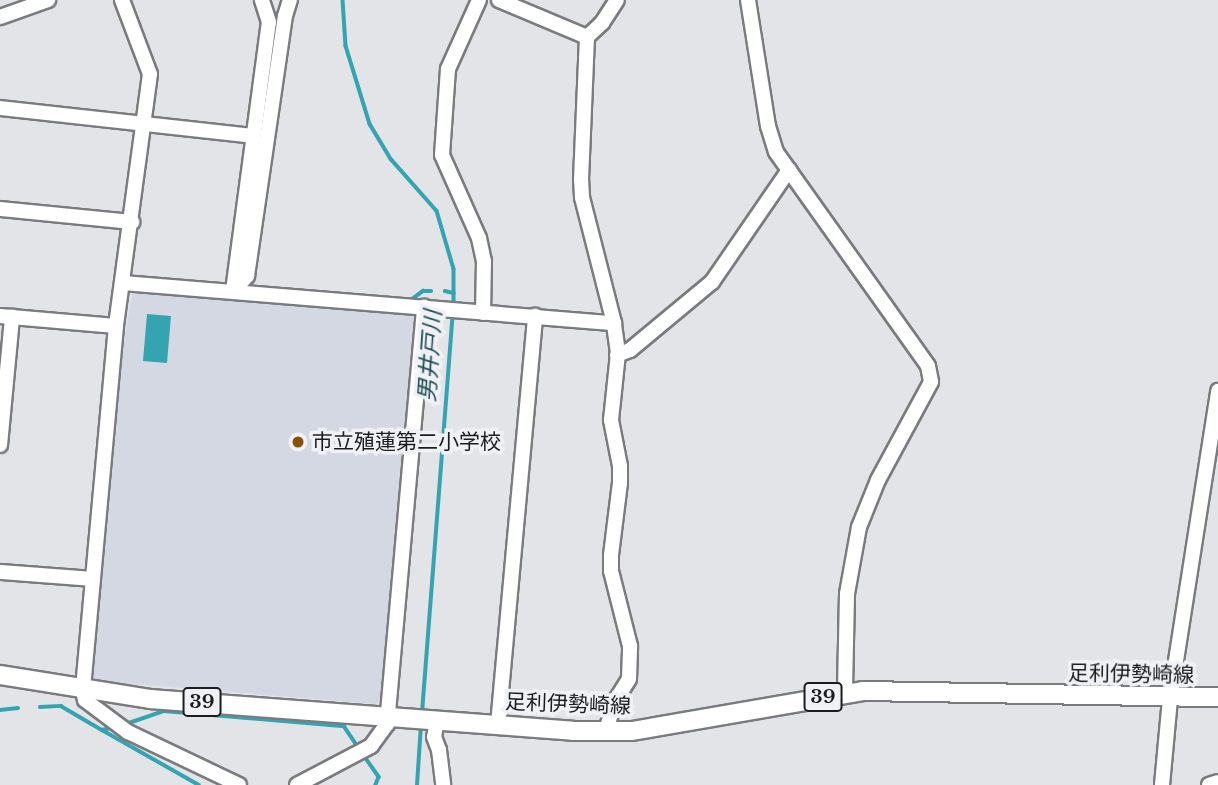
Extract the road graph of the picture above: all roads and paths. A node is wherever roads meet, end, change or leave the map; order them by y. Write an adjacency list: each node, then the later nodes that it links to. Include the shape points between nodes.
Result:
1 (48, 0): 9 (street)
2 (122, 0): 12 (street, via 150,74)
3 (262, 0): 13 (street, via 269,22)
4 (290, 0): 18 (street, via 247,276)
5 (479, 0): 20 (street, via 447,69 442,155 479,238 484,261)
6 (499, 0): 10 (street)
7 (617, 0): 10 (street)
8 (748, 0): 14 (street, via 768,126 776,152)
9 (0, 17)
10 (587, 37): 23 (street, via 582,197)
11 (0, 108): 12 (street)
12 (144, 125): 13 (street); 16 (street)
13 (252, 136): 18 (street)
14 (789, 170): 25 (street, via 712,282 630,350); 33 (street, via 928,366 931,382 859,527 847,594)
15 (0, 209): 16 (street)
16 (132, 222): 17 (street)
17 (124, 283): 18 (street); 24 (street)
18 (233, 291): 19 (street)
19 (424, 307): 20 (street); 36 (street)
20 (483, 313): 22 (street)
21 (6, 316): 24 (street); 27 (street)
22 (535, 316): 23 (street); 38 (street)
23 (614, 323): 25 (street)
24 (116, 326): 30 (street)
25 (617, 355): 39 (street, via 611,420 621,466 611,570 630,646 629,678 614,703)
26 (1218, 391): 35 (street)
27 (1, 429): 28 (street)
28 (0, 445)
29 (0, 572): 30 (street)
30 (93, 579): 32 (street)
31 (0, 675): 32 (main road, 足利伊勢崎線 / 39)
32 (83, 690): 36 (main road, 足利伊勢崎線 / 39); 41 (street, via 85,701 128,732)
33 (845, 693): 35 (main road, 足利伊勢崎線 / 39); 39 (main road, 足利伊勢崎線 / 39)
34 (1218, 697): 35 (main road, 足利伊勢崎線 / 39)
35 (1170, 699): 44 (street)
36 (396, 716): 37 (main road, 足利伊勢崎線 / 39); 42 (street, via 371,746)
37 (434, 719): 38 (main road, 足利伊勢崎線 / 39); 43 (street)
38 (498, 725): 39 (main road, 足利伊勢崎線 / 39)
39 (606, 732)
40 (1218, 782): 45 (street)
41 (239, 785)
42 (297, 785)
43 (443, 785)
44 (1162, 785)
45 (1209, 785)

